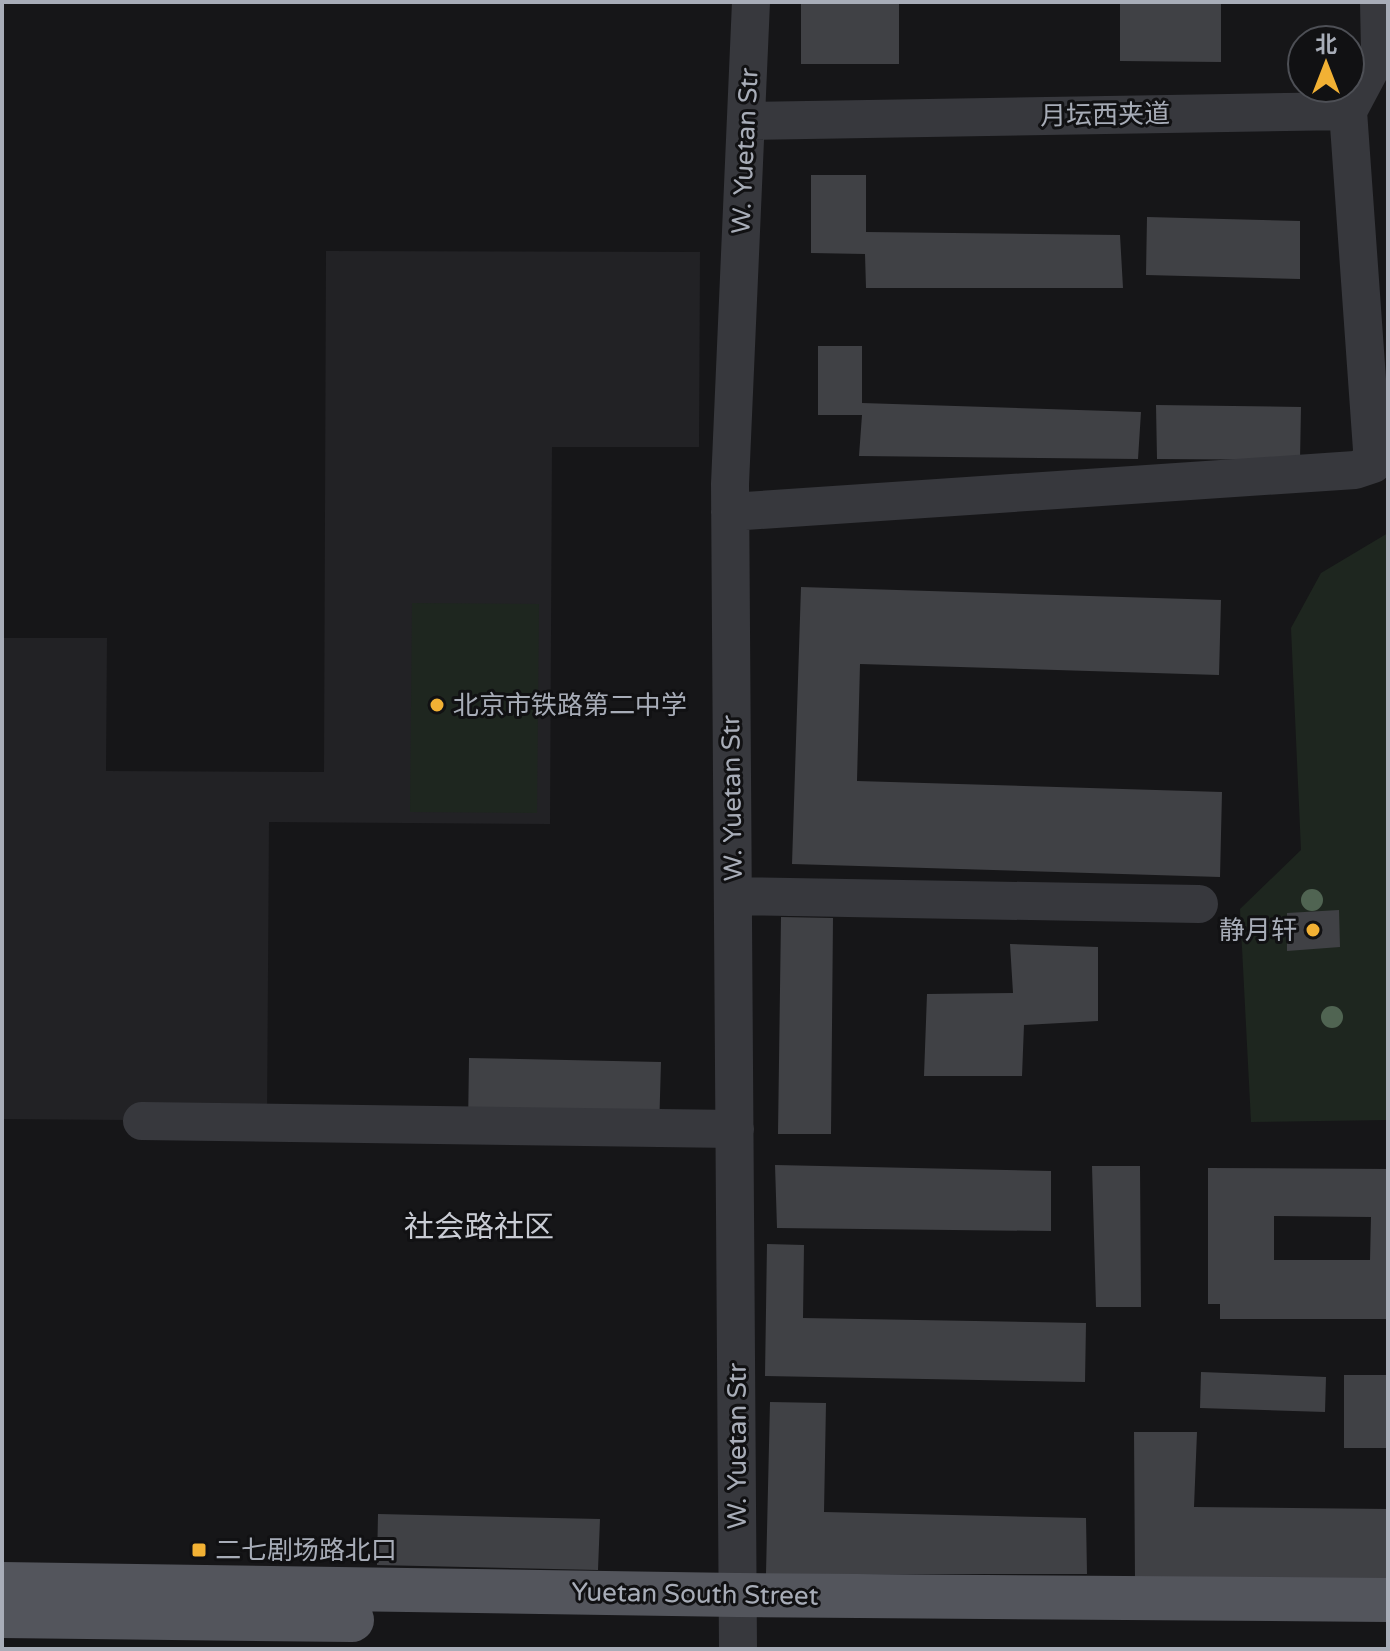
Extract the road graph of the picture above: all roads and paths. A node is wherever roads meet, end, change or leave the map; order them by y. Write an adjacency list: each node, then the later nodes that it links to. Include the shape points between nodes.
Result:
1 (751, 2): 4 (street, W. Yuetan Str)
2 (1379, 2): 3 (street, via 1380,51)
3 (1348, 111): 4 (street, 月坛西夹道); 5 (street, via 1373,464 1355,470)
4 (746, 121): 5 (street, W. Yuetan Str)
5 (730, 512): 6 (street, W. Yuetan Str)
6 (733, 896): 7 (street); 9 (street, W. Yuetan Str)
7 (1199, 904)
8 (142, 1121): 9 (street)
9 (735, 1129): 13 (street, W. Yuetan Str)
10 (2, 1584): 13 (main road, Yuetan South Street)
11 (1388, 1600): 13 (main road, Yuetan South Street)
12 (2, 1616): 13 (main road, Yuetan South Street)
13 (738, 1623): 14 (main road, Yuetan South Street)
14 (1388, 1629)

